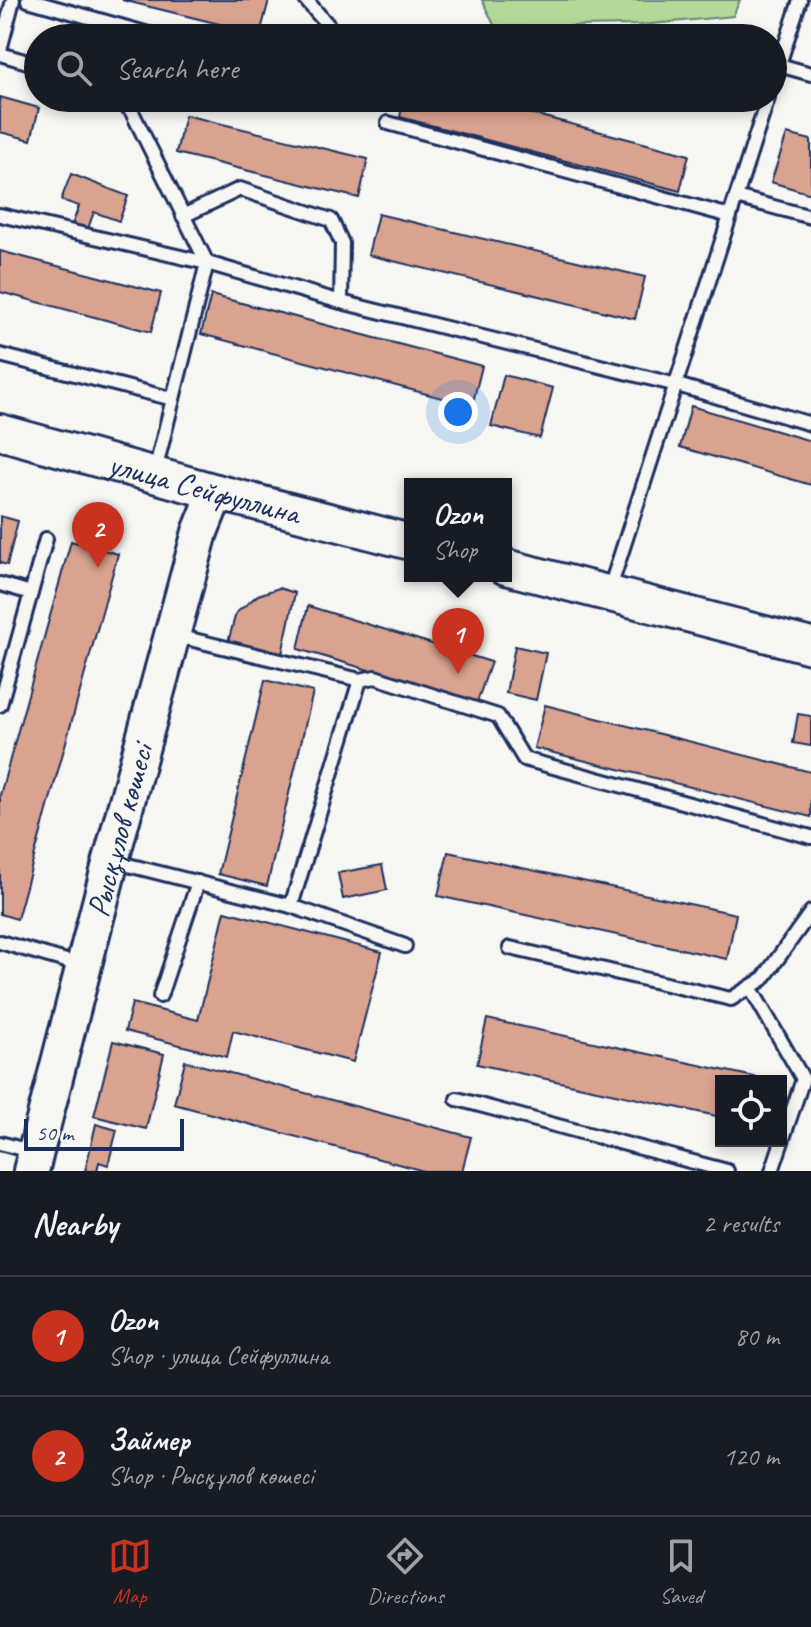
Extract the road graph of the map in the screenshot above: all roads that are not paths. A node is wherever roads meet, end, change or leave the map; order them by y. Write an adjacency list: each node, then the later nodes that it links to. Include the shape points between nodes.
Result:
1 (13, 0): 5 (lane)
2 (28, 0): 6 (lane)
3 (306, 0): 7 (lane)
4 (800, 0): 8 (lane)
5 (4, 17): 9 (lane)
6 (113, 24)
7 (327, 24)
8 (787, 40)
9 (0, 52): 10 (lane)
10 (24, 60)
11 (787, 67): 12 (lane)
12 (811, 74)
13 (132, 112): 18 (lane)
14 (763, 112): 16 (lane)
15 (388, 123): 19 (lane)
16 (736, 197): 19 (lane); 20 (lane)
17 (0, 215): 21 (lane)
18 (183, 216): 21 (lane); 22 (lane, via 240,189 331,220 342,243)
19 (730, 216): 24 (lane)
20 (811, 217)
21 (207, 263): 22 (lane); 25 (lane)
22 (341, 302): 24 (lane)
23 (0, 355): 25 (lane)
24 (677, 385): 26 (lane); 35 (lane)
25 (173, 399): 28 (lane)
26 (811, 424)
27 (0, 432): 28 (street, улица Сейфуллина)
28 (154, 474): 29 (street, улица Сейфуллина)
29 (216, 492): 31 (street, улица Сейфуллина); 36 (street, Рысқұлов көшесі)
30 (46, 539): 34 (lane)
31 (404, 540)
32 (512, 569): 35 (street)
33 (0, 584): 34 (lane)
34 (31, 593): 39 (lane)
35 (611, 594): 37 (street)
36 (172, 635): 38 (lane); 41 (street, Рысқұлов көшесі)
37 (811, 646)
38 (360, 680): 40 (lane, via 375,677 498,716 524,759); 43 (lane)
39 (0, 705)
40 (811, 837)
41 (111, 860): 42 (lane); 48 (street, Рысқұлов көшесі)
42 (198, 882): 43 (lane); 50 (lane)
43 (291, 906): 46 (lane)
44 (811, 912): 49 (lane, via 763,979)
45 (0, 942): 48 (lane)
46 (405, 946)
47 (510, 948): 49 (lane, via 731,999)
48 (83, 966): 53 (street, Рысқұлов көшесі)
49 (750, 987): 55 (lane, via 803,1079)
50 (160, 996)
51 (457, 1099): 54 (lane)
52 (0, 1143): 53 (lane)
53 (34, 1162)
54 (727, 1171)
55 (772, 1171)

